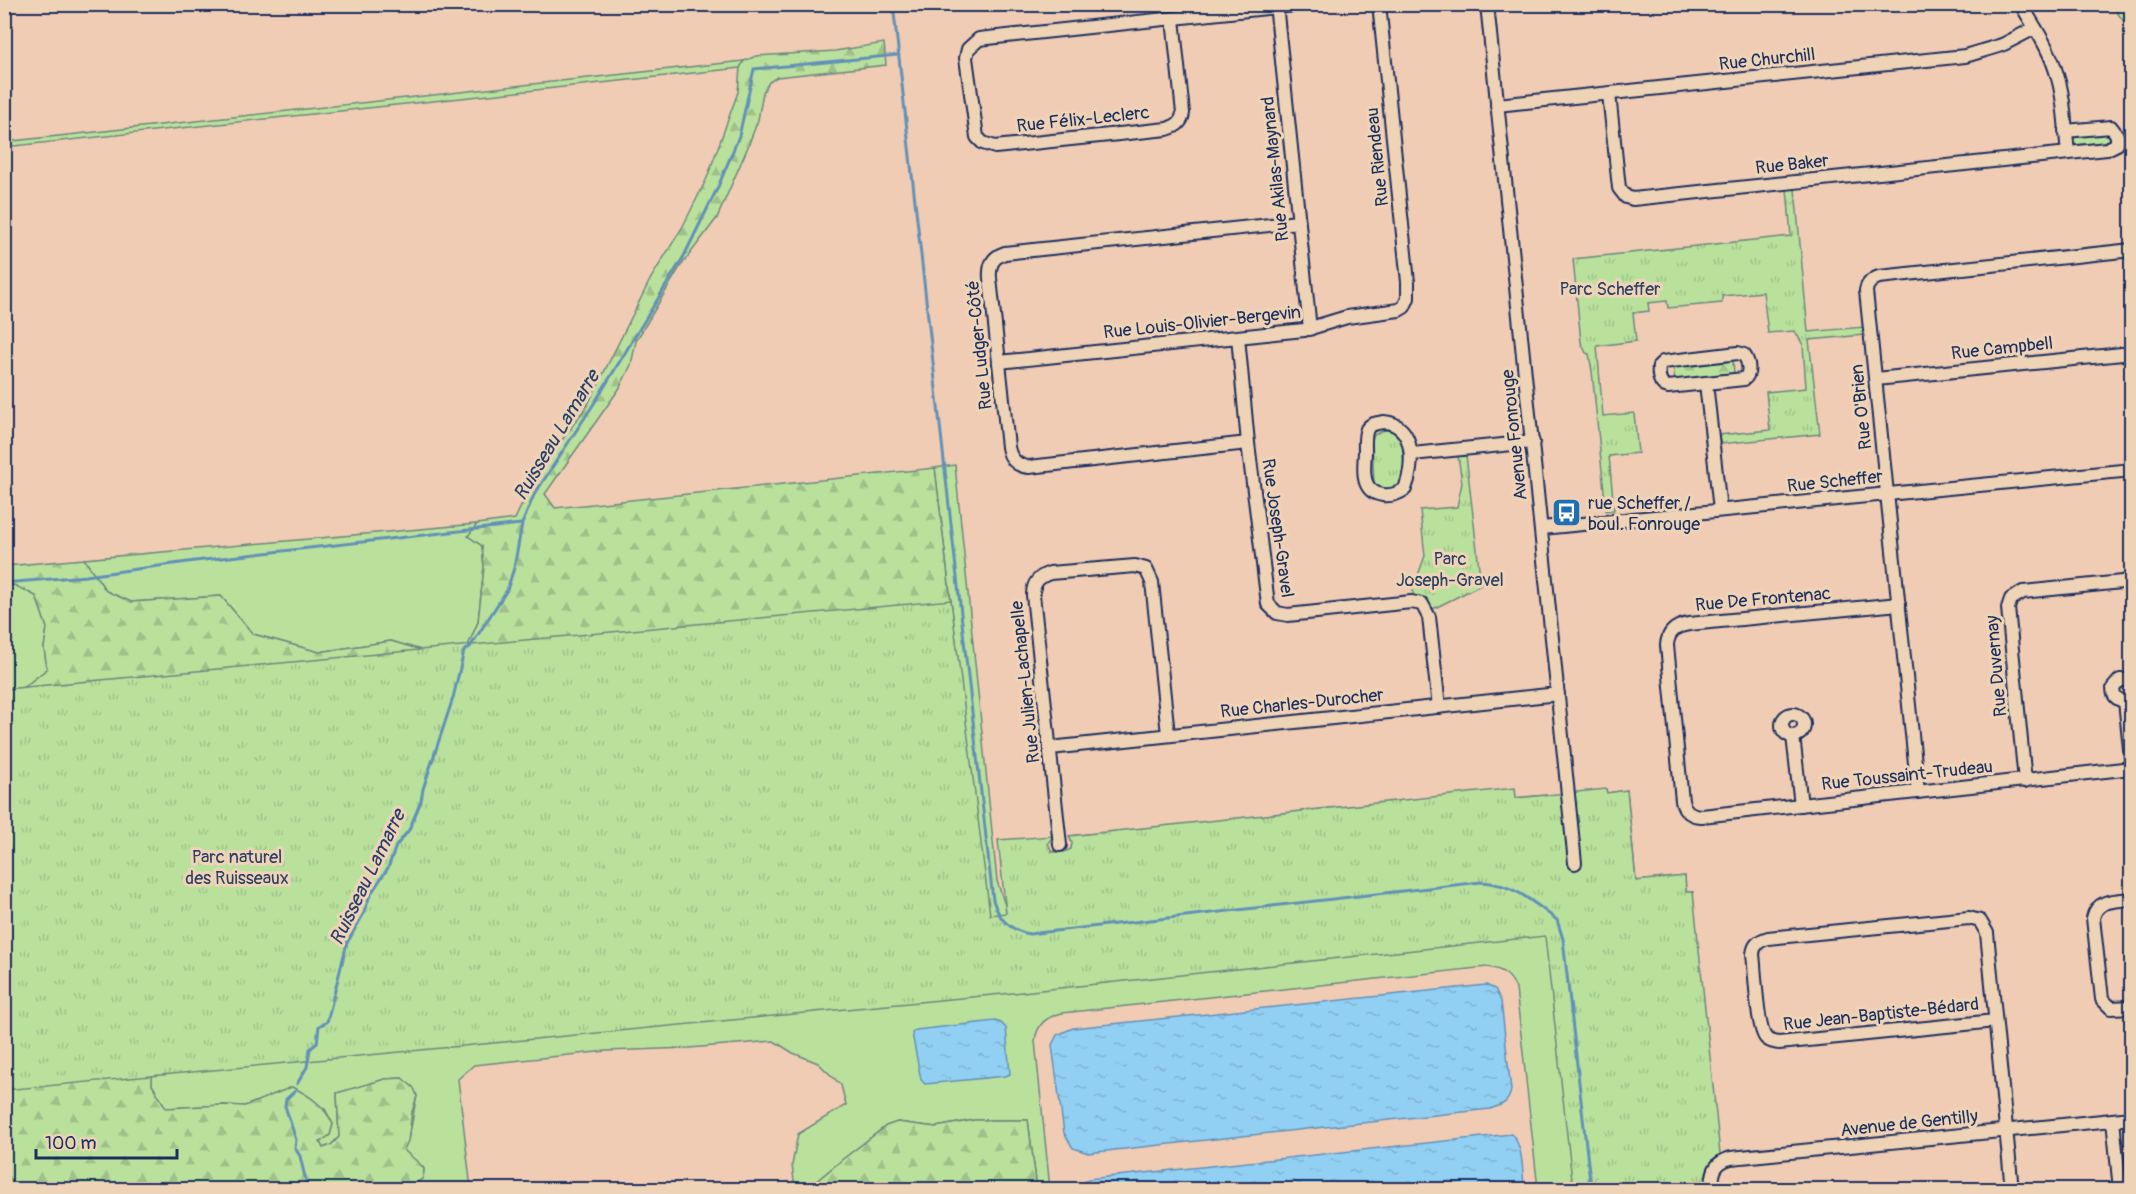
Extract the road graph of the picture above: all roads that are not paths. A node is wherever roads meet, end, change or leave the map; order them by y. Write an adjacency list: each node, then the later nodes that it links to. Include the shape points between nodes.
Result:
1 (1305, 4): 5 (street)
2 (1379, 4): 14 (street, Rue Riendeau, via 1408,282)
3 (1487, 4): 9 (street, Avenue Fonrouge)
4 (2020, 4): 7 (street)
5 (1276, 6): 6 (street); 12 (street, Rue Akilas-Maynard)
6 (1173, 19): 6 (street, Rue Félix-Leclerc, via 1183,112 1179,124 1167,129 995,147 979,140 966,62 974,42)
7 (2035, 28): 8 (street, Rue Churchill, via 2002,45 1965,56); 10 (street, via 2058,78)
8 (1609, 94): 9 (street, Rue Churchill); 11 (street, Rue Baker, via 1619,188 1630,199)
9 (1497, 105): 21 (street, Avenue Fonrouge)
10 (2065, 131): 11 (street); 11 (street, Rue Baker, via 2107,127 2117,135 2117,144 2111,148)
11 (2068, 153)
12 (1298, 222): 15 (street, Rue Akilas-Maynard); 18 (street, Rue Ludger-Côté, via 1001,254 992,263 990,274)
13 (2132, 250): 19 (street, Rue O'Brien, via 1876,277 1866,291)
14 (1406, 304): 15 (street, Rue Louis-Olivier-Bergevin, via 1397,311 1343,317)
15 (1310, 329): 16 (street, Rue Louis-Olivier-Bergevin)
16 (1238, 337): 18 (street, Rue Louis-Olivier-Bergevin); 22 (street, Rue Joseph-Gravel)
17 (2132, 353): 19 (street, Rue Campbell)
18 (999, 362): 22 (street, Rue Ludger-Côté, via 1008,447 1019,465)
19 (1876, 380): 25 (street, Rue O'Brien)
20 (1706, 384): 20 (street, via 1746,378 1746,357 1738,353 1663,362 1659,366 1665,386); 26 (street)
21 (1533, 442): 23 (street); 27 (street, Avenue Fonrouge)
22 (1248, 443): 33 (street, Rue Joseph-Gravel, via 1270,607 1288,615 1422,604 1429,617)
23 (1412, 454): 23 (street, via 1398,426 1384,422 1369,426 1365,437 1368,487 1383,495 1402,492 1408,482)
24 (2132, 470): 25 (street, Rue Scheffer)
25 (1888, 493): 26 (street, Rue Scheffer); 29 (street, Rue O'Brien)
26 (1720, 510): 27 (street, Rue Scheffer)
27 (1542, 528): 31 (street, Avenue Fonrouge)
28 (2132, 581): 38 (street, Rue Duvernay, via 2023,592 2009,604)
29 (1899, 604): 39 (street, Rue O'Brien); 41 (street, Rue De Frontenac, via 1689,624 1673,630 1667,645 1682,801)
30 (2132, 683): 32 (street, via 2120,680 2113,688 2116,698)
31 (1558, 694): 33 (street, Rue Charles-Durocher); 43 (street, Avenue Fonrouge)
32 (2128, 699): 37 (street)
33 (1439, 706): 34 (street, Rue Charles-Durocher)
34 (1168, 734): 36 (street, Rue Charles-Durocher); 36 (street, Rue Julien-Lachapelle, via 1153,587 1148,572 1135,566 1050,573 1039,579 1033,591)
35 (1793, 736): 40 (street)
36 (1050, 748): 42 (street, Rue Julien-Lachapelle)
37 (2132, 768): 38 (street, Rue Toussaint-Trudeau)
38 (2025, 781): 39 (street, Rue Toussaint-Trudeau)
39 (1918, 792): 40 (street, Rue Toussaint-Trudeau)
40 (1801, 805): 41 (street, Rue Toussaint-Trudeau, via 1702,816)
41 (1688, 812)
42 (1060, 845)
43 (1575, 863)
44 (2132, 899): 45 (street, via 2104,903 2093,918 2102,999 2111,1008)
45 (2132, 1007)
46 (1995, 1021): 46 (street, Rue Jean-Baptiste-Bédard, via 1772,1042 1760,1025 1753,951 1758,942 1768,938 1973,918 1982,923 1987,933); 49 (street, Rue Jean-Baptiste-Bédard)
47 (2132, 1118): 48 (street, Avenue de Gentilly)
48 (2113, 1120): 49 (street, Avenue de Gentilly); 52 (street)
49 (2006, 1131): 50 (street, Avenue de Gentilly, via 1731,1158 1716,1167); 51 (street, Rue Jean-Baptiste-Bédard)
50 (1713, 1190)
51 (2012, 1190)
52 (2120, 1190)

